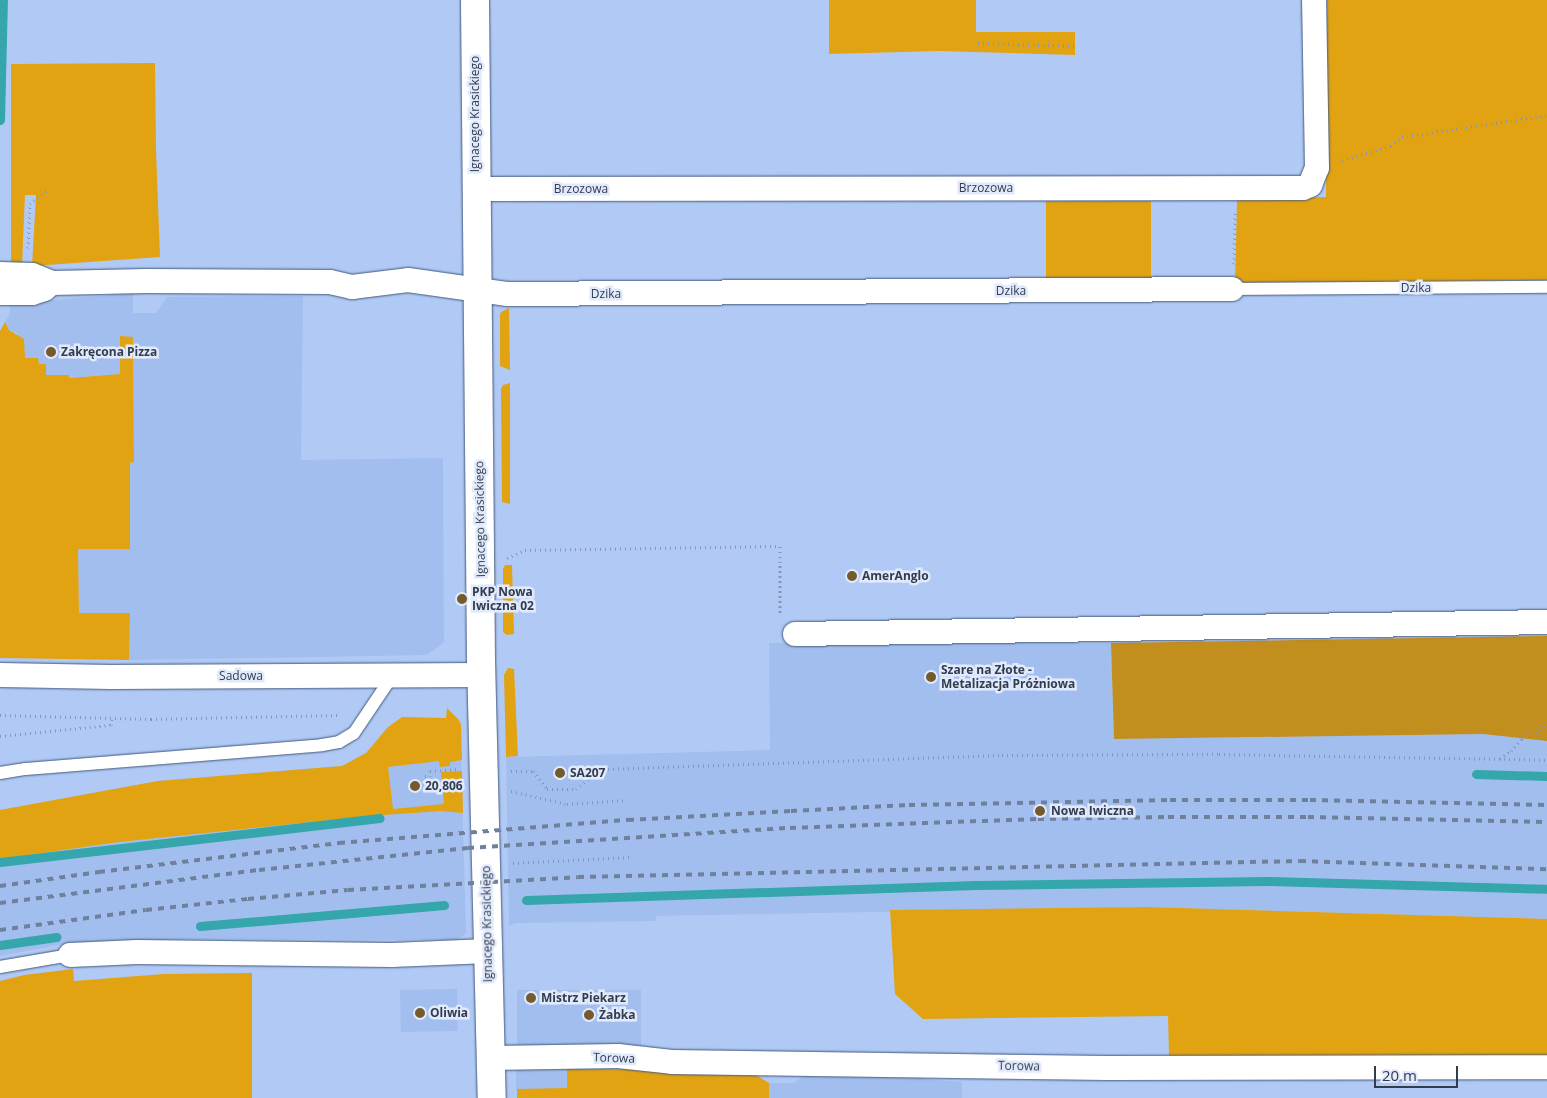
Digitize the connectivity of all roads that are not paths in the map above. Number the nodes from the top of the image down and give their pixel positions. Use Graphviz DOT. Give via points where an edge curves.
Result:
graph roads {
  1 [pos="475,0"];
  2 [pos="1314,0"];
  3 [pos="476,189"];
  4 [pos="0,274"];
  5 [pos="52,283"];
  6 [pos="1547,287"];
  7 [pos="1231,289"];
  8 [pos="476,290"];
  9 [pos="0,293"];
  10 [pos="1547,622"];
  11 [pos="794,634"];
  12 [pos="0,675"];
  13 [pos="393,675"];
  14 [pos="482,675"];
  15 [pos="0,773"];
  16 [pos="488,951"];
  17 [pos="70,955"];
  18 [pos="0,967"];
  19 [pos="491,1058"];
  20 [pos="1547,1067"];
  21 [pos="492,1098"];
  1 -- 3 [label="street, Ignacego Krasickiego"];
  2 -- 3 [label="street, Brzozowa" via="1316,168 1310,185 1303,188"];
  3 -- 8 [label="street, Ignacego Krasickiego"];
  4 -- 5 [label="street" via="32,275"];
  5 -- 8 [label="street, Dzika" via="330,282 352,287 408,280"];
  5 -- 9 [label="street" via="32,293"];
  6 -- 7 [label="lane, Dzika"];
  7 -- 8 [label="street, Dzika" via="528,294"];
  8 -- 14 [label="street, Ignacego Krasickiego"];
  10 -- 11 [label="street"];
  12 -- 13 [label="street, Sadowa"];
  13 -- 14 [label="street, Sadowa"];
  13 -- 15 [label="lane" via="354,733 339,742"];
  14 -- 16 [label="street, Ignacego Krasickiego"];
  16 -- 17 [label="street" via="383,955 137,952"];
  16 -- 19 [label="street, Ignacego Krasickiego"];
  17 -- 18 [label="lane"];
  19 -- 20 [label="street, Torowa" via="618,1056 672,1062 1107,1068"];
  19 -- 21 [label="street, Ignacego Krasickiego"];
}
